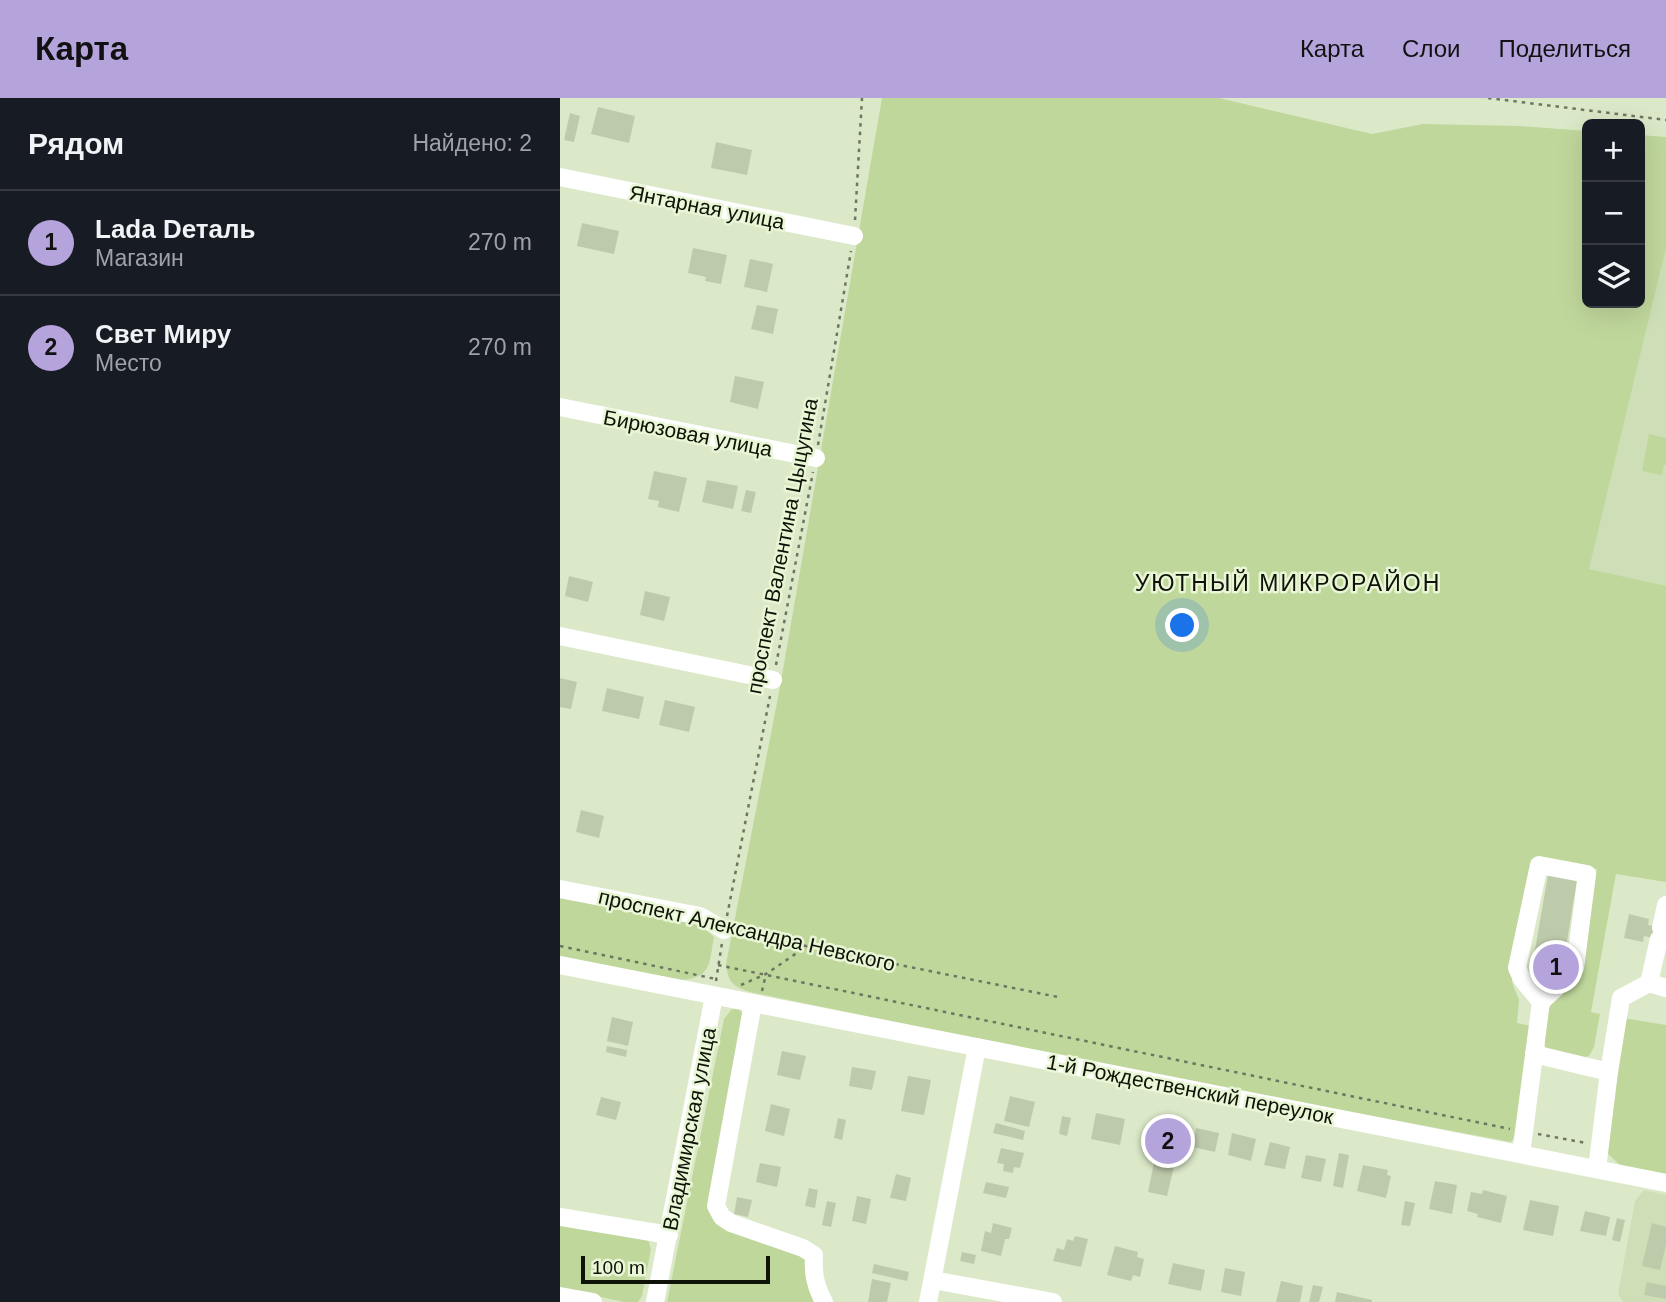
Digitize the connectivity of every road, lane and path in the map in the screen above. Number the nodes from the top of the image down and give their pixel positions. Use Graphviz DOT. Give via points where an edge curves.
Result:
graph roads {
  1 [pos="862,98"];
  2 [pos="1488,98"];
  3 [pos="1666,120"];
  4 [pos="560,177"];
  5 [pos="854,236"];
  6 [pos="560,407"];
  7 [pos="816,458"];
  8 [pos="560,636"];
  9 [pos="773,680"];
  10 [pos="560,889"];
  11 [pos="1666,905"];
  12 [pos="724,930"];
  13 [pos="560,946"];
  14 [pos="807,946"];
  15 [pos="560,965"];
  16 [pos="718,965"];
  17 [pos="766,974"];
  18 [pos="1658,985"];
  19 [pos="715,988"];
  20 [pos="1058,996"];
  21 [pos="1541,1002"];
  22 [pos="753,1003"];
  23 [pos="977,1047"];
  24 [pos="1534,1054"];
  25 [pos="1609,1072"];
  26 [pos="1523,1132"];
  27 [pos="1600,1146"];
  28 [pos="1521,1154"];
  29 [pos="1597,1169"];
  30 [pos="1666,1183"];
  31 [pos="560,1217"];
  32 [pos="669,1235"];
  33 [pos="933,1280"];
  34 [pos="560,1296"];
  35 [pos="593,1302"];
  36 [pos="655,1302"];
  37 [pos="824,1302"];
  38 [pos="928,1302"];
  39 [pos="1053,1302"];
  1 -- 5 [label="path, проспект Валентина Цыцугина"];
  2 -- 3 [label="path"];
  4 -- 5 [label="street, Янтарная улица"];
  5 -- 7 [label="path, проспект Валентина Цыцугина"];
  6 -- 7 [label="street, Бирюзовая улица"];
  7 -- 9 [label="path, проспект Валентина Цыцугина"];
  8 -- 9 [label="street"];
  9 -- 12 [label="path, проспект Валентина Цыцугина"];
  10 -- 12 [label="street, проспект Александра Невского" via="700,916"];
  11 -- 18 [label="street"];
  12 -- 14 [label="path, проспект Александра Невского"];
  12 -- 16 [label="path, проспект Валентина Цыцугина"];
  13 -- 19 [label="path"];
  14 -- 17 [label="path"];
  14 -- 20 [label="path, проспект Александра Невского"];
  15 -- 19 [label="street, 1-й Рождественский переулок"];
  16 -- 17 [label="path"];
  16 -- 19 [label="path, проспект Валентина Цыцугина"];
  17 -- 19 [label="path"];
  17 -- 26 [label="path"];
  18 -- 25 [label="street" via="1621,998"];
  19 -- 22 [label="street, 1-й Рождественский переулок"];
  19 -- 32 [label="street, Владимирская улица"];
  21 -- 21 [label="street" via="1574,968 1587,874 1539,865 1517,968"];
  21 -- 24 [label="street"];
  22 -- 23 [label="street, 1-й Рождественский переулок"];
  22 -- 37 [label="street" via="716,1206 731,1223 814,1255 817,1289"];
  23 -- 28 [label="street, 1-й Рождественский переулок"];
  23 -- 33 [label="street"];
  24 -- 25 [label="street"];
  24 -- 26 [label="street"];
  25 -- 27 [label="street"];
  26 -- 27 [label="path"];
  26 -- 28 [label="street"];
  27 -- 29 [label="street"];
  28 -- 29 [label="street, 1-й Рождественский переулок"];
  29 -- 30 [label="street, 1-й Рождественский переулок"];
  31 -- 32 [label="street"];
  32 -- 36 [label="street, Владимирская улица"];
  33 -- 38 [label="street"];
  33 -- 39 [label="street"];
  34 -- 35 [label="street"];
}
